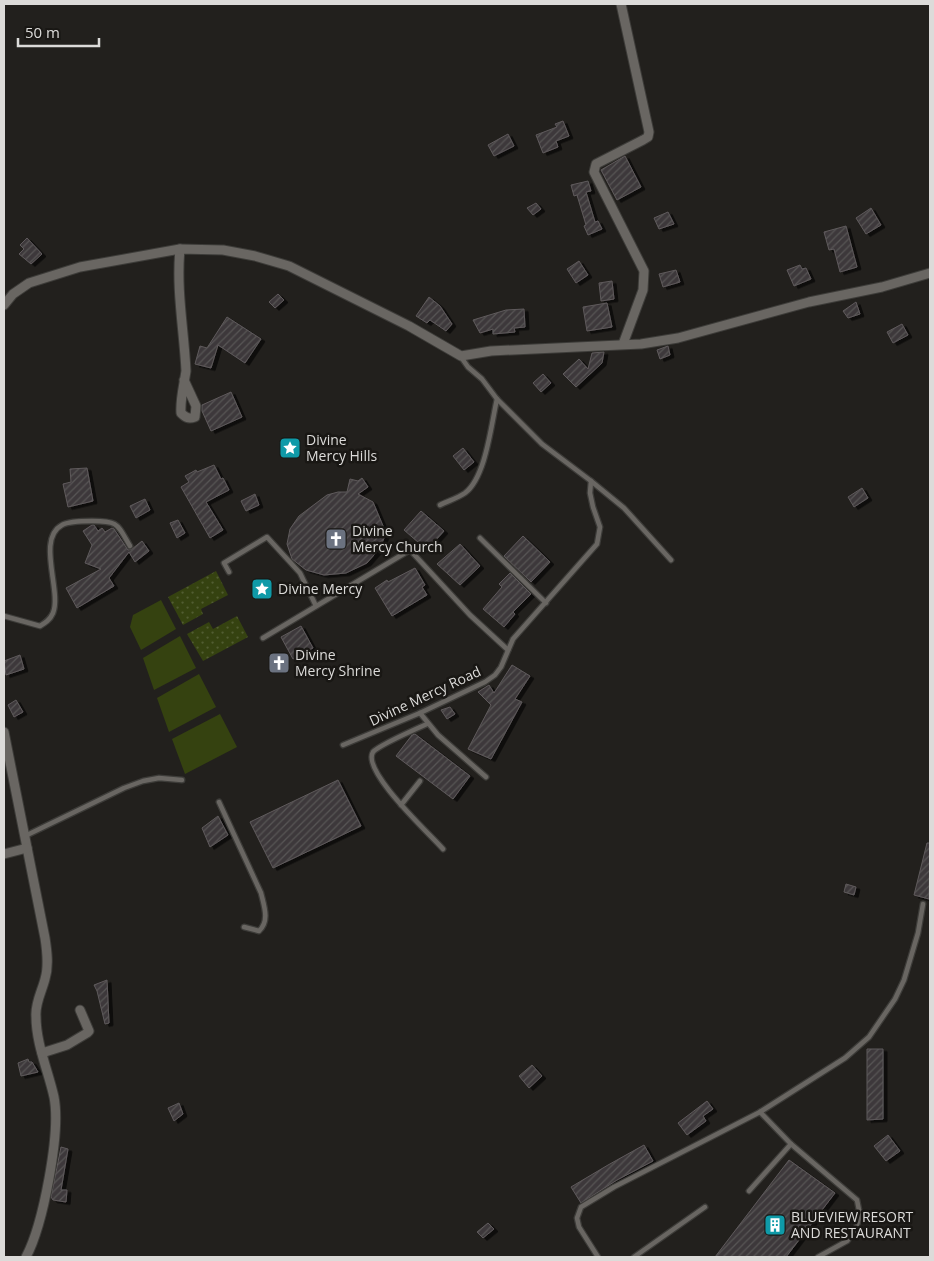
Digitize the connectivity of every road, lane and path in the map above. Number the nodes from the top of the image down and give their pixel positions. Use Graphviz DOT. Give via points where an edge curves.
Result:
graph roads {
  1 [pos="621,4"];
  2 [pos="180,249"];
  3 [pos="930,273"];
  4 [pos="4,305"];
  5 [pos="623,344"];
  6 [pos="461,356"];
  7 [pos="184,380"];
  8 [pos="497,399"];
  9 [pos="591,481"];
  10 [pos="440,505"];
  11 [pos="480,538"];
  12 [pos="130,546"];
  13 [pos="671,560"];
  14 [pos="229,572"];
  15 [pos="546,603"];
  16 [pos="316,606"];
  17 [pos="4,616"];
  18 [pos="263,638"];
  19 [pos="508,650"];
  20 [pos="420,713"];
  21 [pos="427,724"];
  22 [pos="4,732"];
  23 [pos="343,744"];
  24 [pos="486,777"];
  25 [pos="8,778"];
  26 [pos="182,780"];
  27 [pos="420,781"];
  28 [pos="219,802"];
  29 [pos="401,804"];
  30 [pos="25,836"];
  31 [pos="27,848"];
  32 [pos="444,849"];
  33 [pos="4,854"];
  34 [pos="923,904"];
  35 [pos="244,927"];
  36 [pos="80,1010"];
  37 [pos="42,1053"];
  38 [pos="760,1112"];
  39 [pos="791,1144"];
  40 [pos="749,1192"];
  41 [pos="705,1207"];
  42 [pos="26,1257"];
  43 [pos="598,1257"];
  44 [pos="634,1257"];
  45 [pos="818,1257"];
  1 -- 5 [label="street" via="649,132 648,137 596,164 594,172 644,272 643,290"];
  2 -- 4 [label="street" via="99,263 49,276 21,288"];
  2 -- 6 [label="street" via="223,250 288,266 409,326"];
  2 -- 7 [label="street" via="178,269"];
  3 -- 5 [label="street" via="678,338"];
  5 -- 6 [label="street" via="491,351"];
  6 -- 8 [label="lane"];
  8 -- 9 [label="lane" via="542,444"];
  8 -- 10 [label="lane" via="484,460 475,483 464,494"];
  9 -- 13 [label="lane" via="624,508"];
  9 -- 15 [label="lane, Divine Mercy Road" via="590,493 600,538"];
  11 -- 15 [label="lane"];
  12 -- 17 [label="lane" via="117,524 88,521 63,524 54,531 51,541 56,603 53,614 40,626"];
  14 -- 16 [label="lane" via="224,564 267,537 300,573"];
  15 -- 19 [label="lane, Divine Mercy Road" via="513,639"];
  16 -- 18 [label="lane"];
  16 -- 19 [label="lane" via="410,550 470,615"];
  19 -- 20 [label="lane, Divine Mercy Road" via="495,675"];
  20 -- 21 [label="lane"];
  20 -- 23 [label="lane, Divine Mercy Road"];
  21 -- 24 [label="lane"];
  21 -- 29 [label="lane" via="373,752 372,764"];
  22 -- 25 [label="street"];
  25 -- 30 [label="street"];
  26 -- 30 [label="lane" via="159,778 143,781"];
  27 -- 29 [label="lane"];
  28 -- 35 [label="lane" via="265,907 263,927 259,930"];
  29 -- 32 [label="lane"];
  30 -- 31 [label="street"];
  31 -- 33 [label="street"];
  31 -- 37 [label="street" via="48,957 46,977 35,1013"];
  34 -- 38 [label="lane" via="904,980 870,1037 846,1058"];
  36 -- 37 [label="street" via="89,1031 67,1045"];
  37 -- 42 [label="street" via="54,1099 54,1143 43,1206"];
  38 -- 39 [label="lane"];
  38 -- 43 [label="lane" via="581,1207 577,1218 579,1227"];
  39 -- 40 [label="lane"];
  39 -- 45 [label="lane" via="857,1200 860,1215 855,1231 846,1241"];
  41 -- 44 [label="lane"];
}
